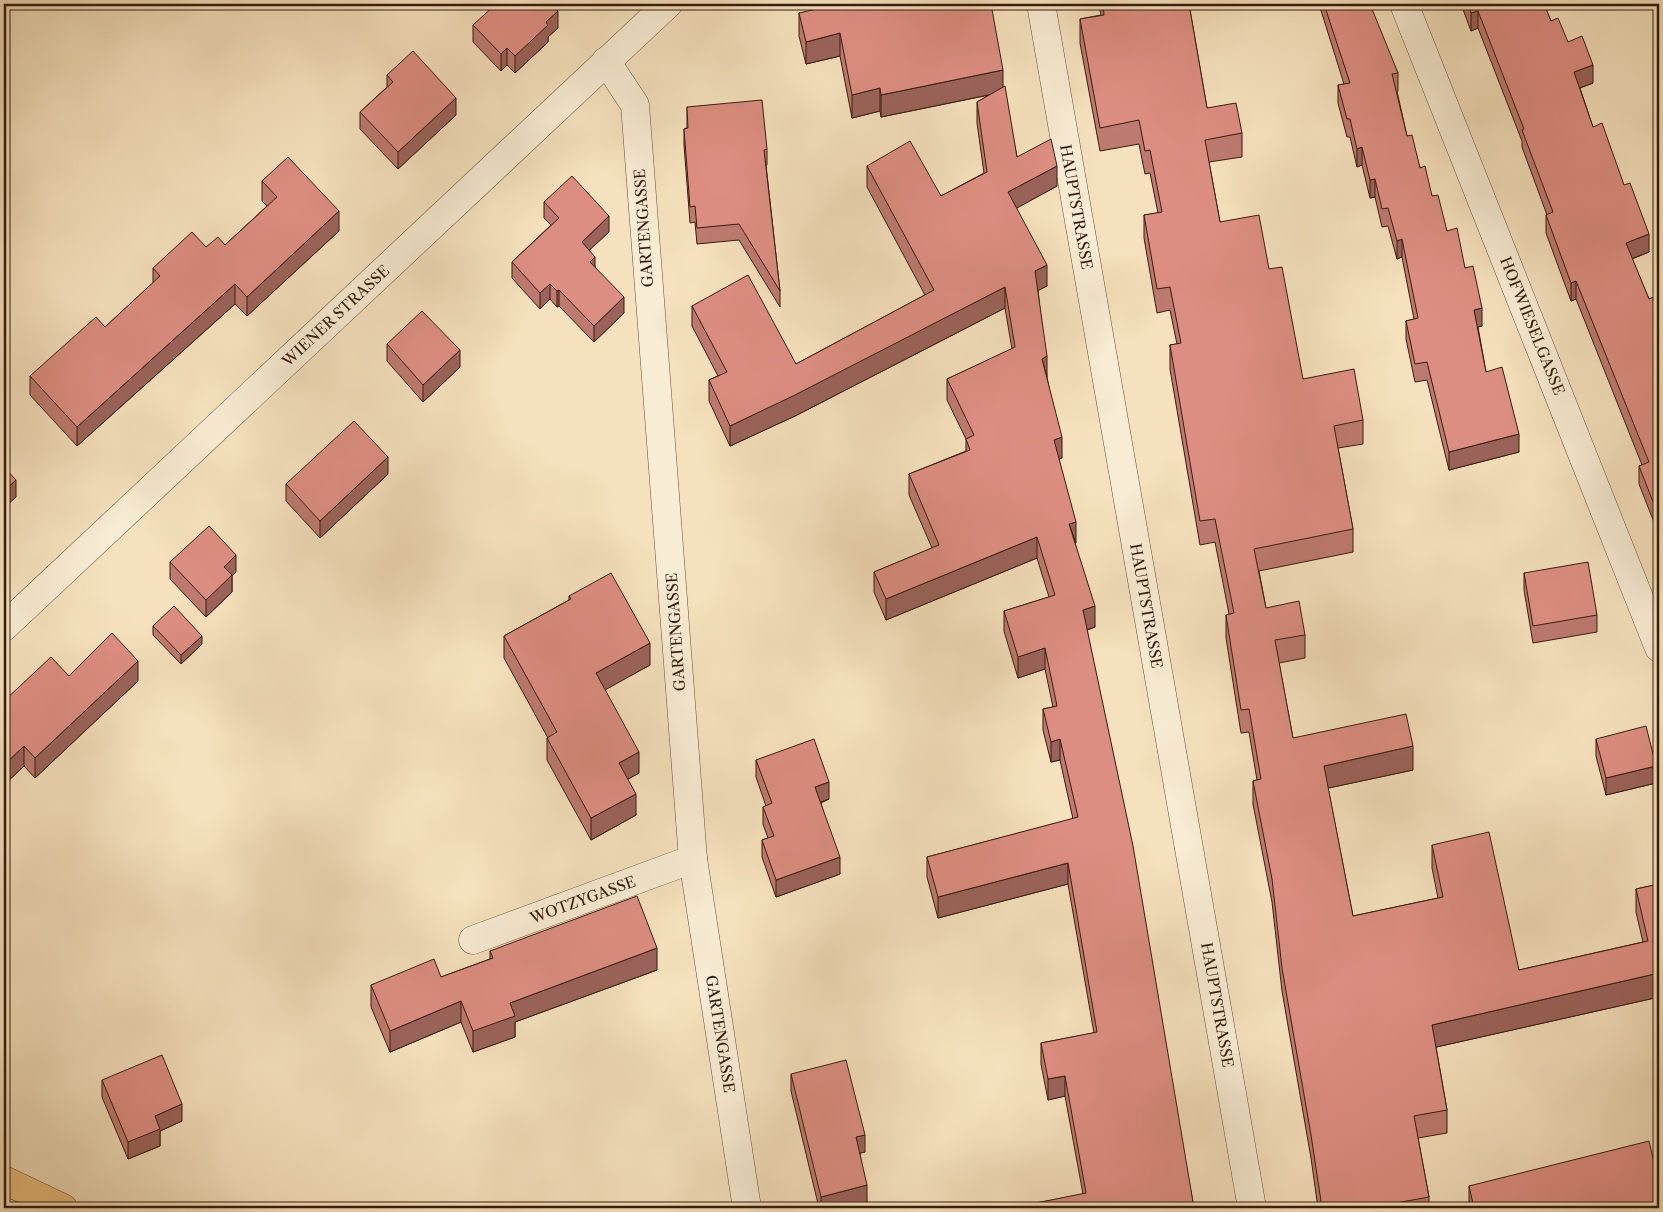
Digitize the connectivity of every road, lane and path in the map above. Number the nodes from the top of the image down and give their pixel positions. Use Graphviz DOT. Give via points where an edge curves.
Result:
graph roads {
  1 [pos="668,4"];
  2 [pos="1041,4"];
  3 [pos="1404,4"];
  4 [pos="606,61"];
  5 [pos="4,628"];
  6 [pos="1659,648"];
  7 [pos="693,859"];
  8 [pos="472,940"];
  9 [pos="4,1180"];
  10 [pos="63,1208"];
  11 [pos="747,1208"];
  12 [pos="1252,1208"];
  1 -- 4 [label="street, WIENER STRASSE"];
  2 -- 12 [label="street, HAUPTSTRASSE"];
  3 -- 6 [label="street, HOFWIESELGASSE"];
  4 -- 5 [label="street, WIENER STRASSE"];
  4 -- 7 [label="street, GARTENGASSE" via="635,105"];
  7 -- 8 [label="street, WOTZYGASSE"];
  7 -- 11 [label="street, GARTENGASSE"];
  9 -- 10 [label="main road"];
}
